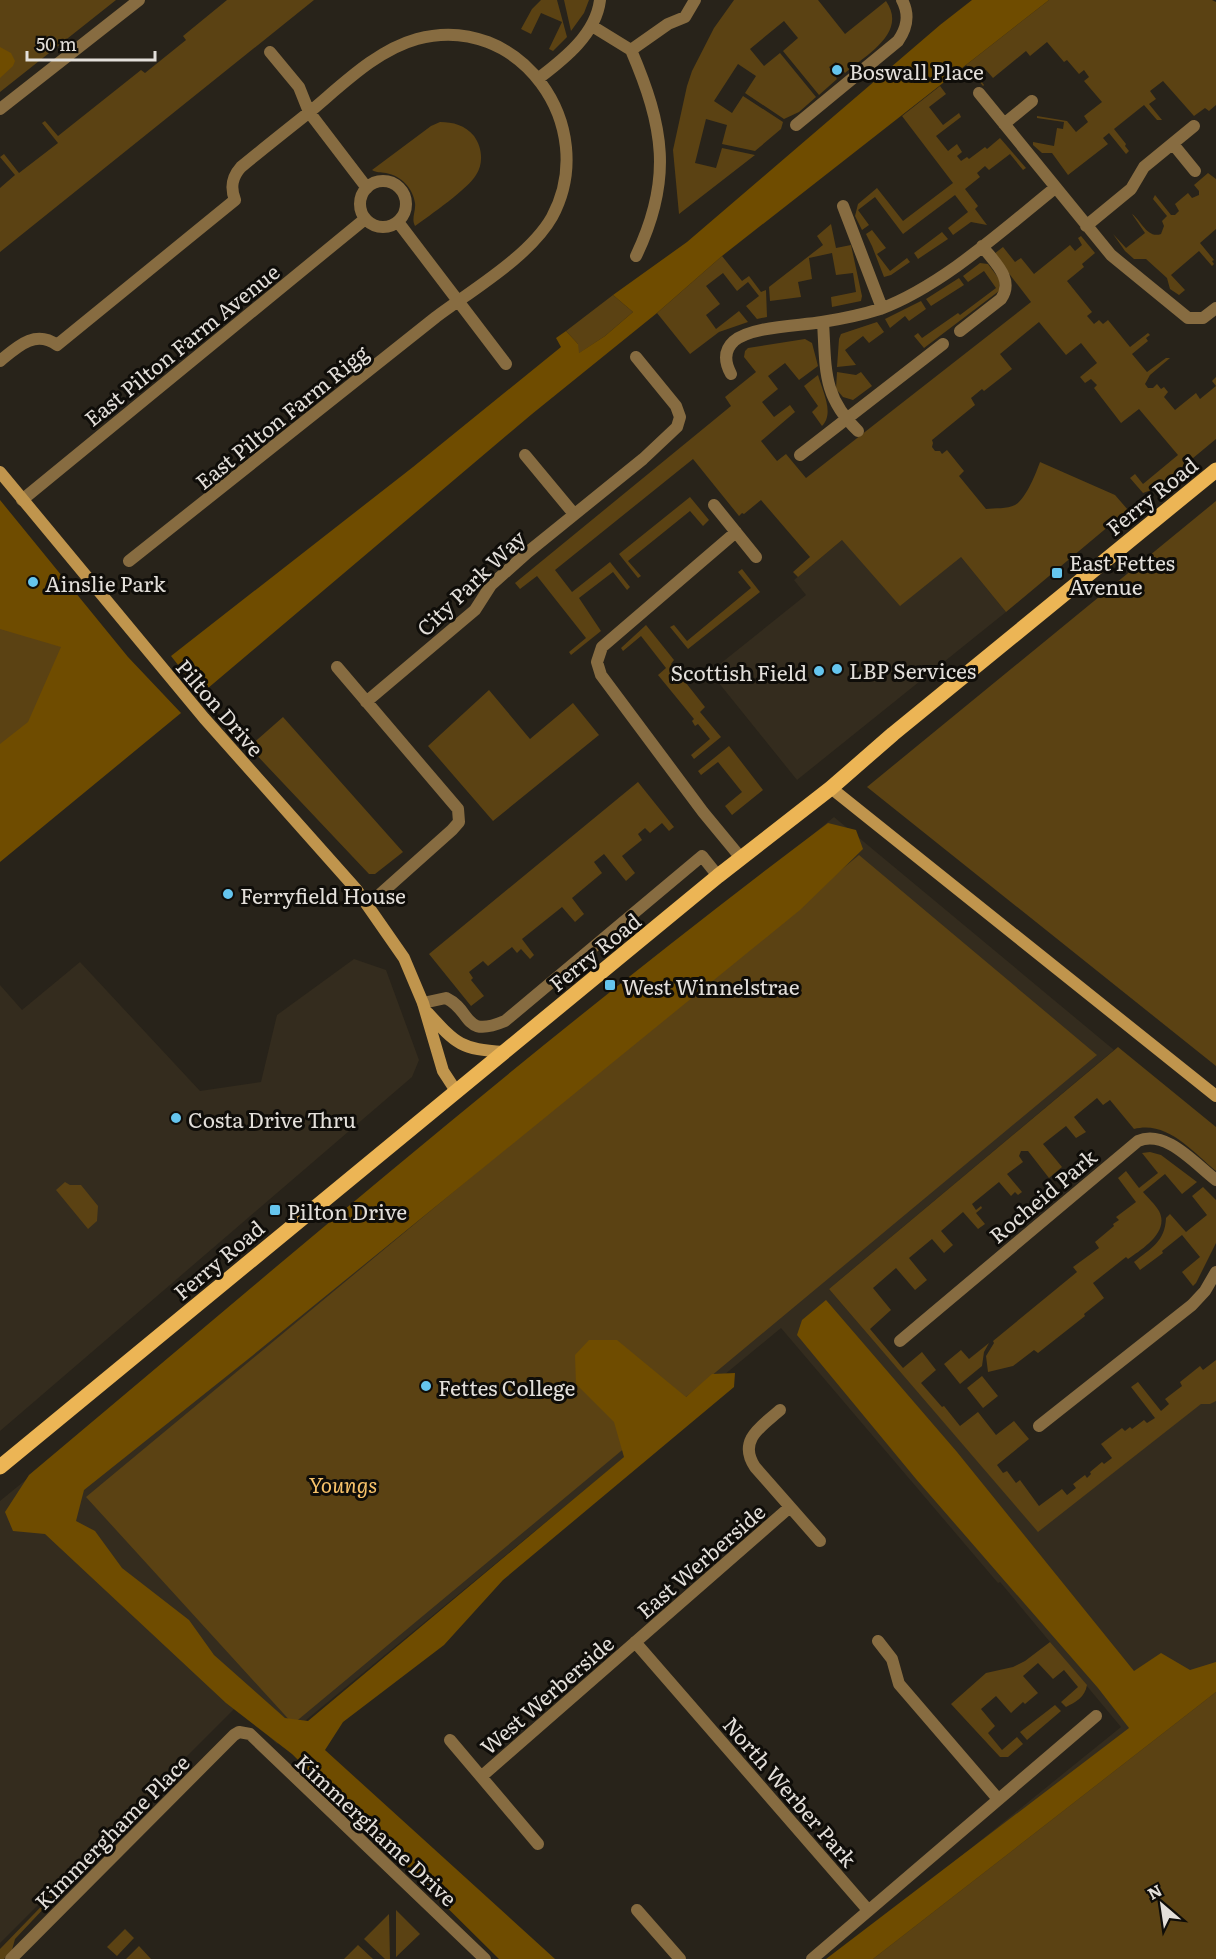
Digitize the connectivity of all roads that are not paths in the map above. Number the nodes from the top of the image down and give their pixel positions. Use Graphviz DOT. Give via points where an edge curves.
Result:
graph roads {
  1 [pos="139,0"];
  2 [pos="600,0"];
  3 [pos="695,0"];
  4 [pos="902,0"];
  5 [pos="592,26"];
  6 [pos="632,50"];
  7 [pos="270,52"];
  8 [pos="538,78"];
  9 [pos="979,93"];
  10 [pos="1032,101"];
  11 [pos="0,110"];
  12 [pos="309,111"];
  13 [pos="1004,124"];
  14 [pos="796,125"];
  15 [pos="1194,126"];
  16 [pos="1173,144"];
  17 [pos="1195,171"];
  18 [pos="367,188"];
  19 [pos="1055,188"];
  20 [pos="843,206"];
  21 [pos="365,219"];
  22 [pos="398,222"];
  23 [pos="1086,226"];
  24 [pos="982,246"];
  25 [pos="636,256"];
  26 [pos="458,302"];
  27 [pos="882,308"];
  28 [pos="1216,308"];
  29 [pos="823,322"];
  30 [pos="960,330"];
  31 [pos="943,344"];
  32 [pos="636,357"];
  33 [pos="0,361"];
  34 [pos="506,364"];
  35 [pos="731,374"];
  36 [pos="846,419"];
  37 [pos="858,431"];
  38 [pos="525,455"];
  39 [pos="800,455"];
  40 [pos="1216,470"];
  41 [pos="0,472"];
  42 [pos="22,500"];
  43 [pos="714,506"];
  44 [pos="574,514"];
  45 [pos="736,532"];
  46 [pos="756,557"];
  47 [pos="129,561"];
  48 [pos="337,667"];
  49 [pos="366,702"];
  50 [pos="831,789"];
  51 [pos="741,858"];
  52 [pos="718,876"];
  53 [pos="368,905"];
  54 [pos="424,1006"];
  55 [pos="504,1052"];
  56 [pos="456,1091"];
  57 [pos="1216,1096"];
  58 [pos="1216,1180"];
  59 [pos="1216,1272"];
  60 [pos="900,1341"];
  61 [pos="780,1410"];
  62 [pos="1039,1426"];
  63 [pos="0,1467"];
  64 [pos="790,1507"];
  65 [pos="820,1541"];
  66 [pos="878,1641"];
  67 [pos="635,1642"];
  68 [pos="1096,1716"];
  69 [pos="239,1732"];
  70 [pos="450,1740"];
  71 [pos="482,1776"];
  72 [pos="998,1799"];
  73 [pos="538,1844"];
  74 [pos="637,1910"];
  75 [pos="868,1910"];
  76 [pos="11,1959"];
  77 [pos="485,1959"];
  78 [pos="680,1959"];
  79 [pos="812,1959"];
  1 -- 11 [label="street"];
  2 -- 5 [label="street"];
  3 -- 6 [label="street" via="686,17 668,24"];
  4 -- 14 [label="street" via="907,23 898,41"];
  5 -- 6 [label="street"];
  5 -- 8 [label="street" via="558,63"];
  6 -- 25 [label="street" via="648,88 661,152 653,212"];
  7 -- 12 [label="street" via="299,87"];
  8 -- 12 [label="street, East Pilton Farm Rigg" via="511,54 485,41 452,35 429,36 386,52"];
  8 -- 26 [label="street, East Pilton Farm Rigg" via="556,108 565,134 567,163 562,194 539,236"];
  9 -- 13 [label="street"];
  10 -- 13 [label="street"];
  12 -- 18 [label="street"];
  12 -- 33 [label="street, East Pilton Farm Rigg" via="241,167 233,179 235,200 57,345 45,339 31,339"];
  13 -- 19 [label="street"];
  15 -- 16 [label="street"];
  16 -- 17 [label="street"];
  16 -- 23 [label="street" via="1144,167 1128,192"];
  18 -- 21 [label="street" via="360,200"];
  18 -- 22 [label="street" via="380,181 400,188 406,209"];
  19 -- 23 [label="street"];
  19 -- 24 [label="street"];
  20 -- 27 [label="street"];
  21 -- 22 [label="street" via="385,227"];
  21 -- 42 [label="street, East Pilton Farm Avenue"];
  22 -- 26 [label="street"];
  23 -- 28 [label="street" via="1116,260 1182,315 1203,318"];
  24 -- 27 [label="street" via="927,284"];
  24 -- 30 [label="street" via="1004,275 1006,292"];
  26 -- 34 [label="street"];
  26 -- 47 [label="street, East Pilton Farm Rigg"];
  27 -- 29 [label="street"];
  29 -- 35 [label="street" via="738,338 726,354"];
  29 -- 36 [label="street" via="828,386"];
  31 -- 36 [label="street"];
  32 -- 44 [label="street, City Park Way" via="676,406 680,417 677,427"];
  36 -- 37 [label="street"];
  36 -- 39 [label="street"];
  38 -- 44 [label="street"];
  40 -- 50 [label="main road, Ferry Road"];
  41 -- 42 [label="street, Pilton Drive"];
  42 -- 53 [label="street, Pilton Drive" via="204,718"];
  43 -- 45 [label="street"];
  44 -- 49 [label="street, City Park Way" via="491,585 475,609"];
  45 -- 46 [label="street"];
  45 -- 51 [label="street" via="602,647 597,662 601,675"];
  48 -- 49 [label="street"];
  49 -- 53 [label="street" via="458,809 459,822"];
  50 -- 51 [label="main road, Ferry Road"];
  50 -- 57 [label="street"];
  51 -- 52 [label="main road, Ferry Road"];
  52 -- 54 [label="street" via="702,856 505,1021 479,1027 446,998"];
  52 -- 55 [label="main road, Ferry Road"];
  53 -- 54 [label="street, Pilton Drive" via="404,958"];
  54 -- 55 [label="street, Pilton Drive" via="452,1039 473,1050"];
  54 -- 56 [label="street, Pilton Drive" via="444,1071"];
  55 -- 56 [label="main road, Ferry Road"];
  56 -- 63 [label="main road, Ferry Road"];
  58 -- 60 [label="street, Rocheid Park" via="1166,1140 1152,1137 1138,1141"];
  59 -- 62 [label="street" via="1192,1305"];
  61 -- 64 [label="street" via="752,1436 748,1451 755,1467"];
  64 -- 65 [label="street"];
  64 -- 67 [label="street, East Werberside"];
  66 -- 72 [label="street" via="892,1659 899,1684"];
  67 -- 71 [label="street, West Werberside"];
  67 -- 75 [label="street, North Werber Park"];
  68 -- 72 [label="street"];
  69 -- 76 [label="street, Kimmerghame Place"];
  69 -- 77 [label="street, Kimmerghame Drive" via="250,1734"];
  70 -- 71 [label="street, West Werberside"];
  71 -- 73 [label="street, West Werberside"];
  72 -- 75 [label="street"];
  74 -- 78 [label="street"];
  75 -- 79 [label="street"];
}
